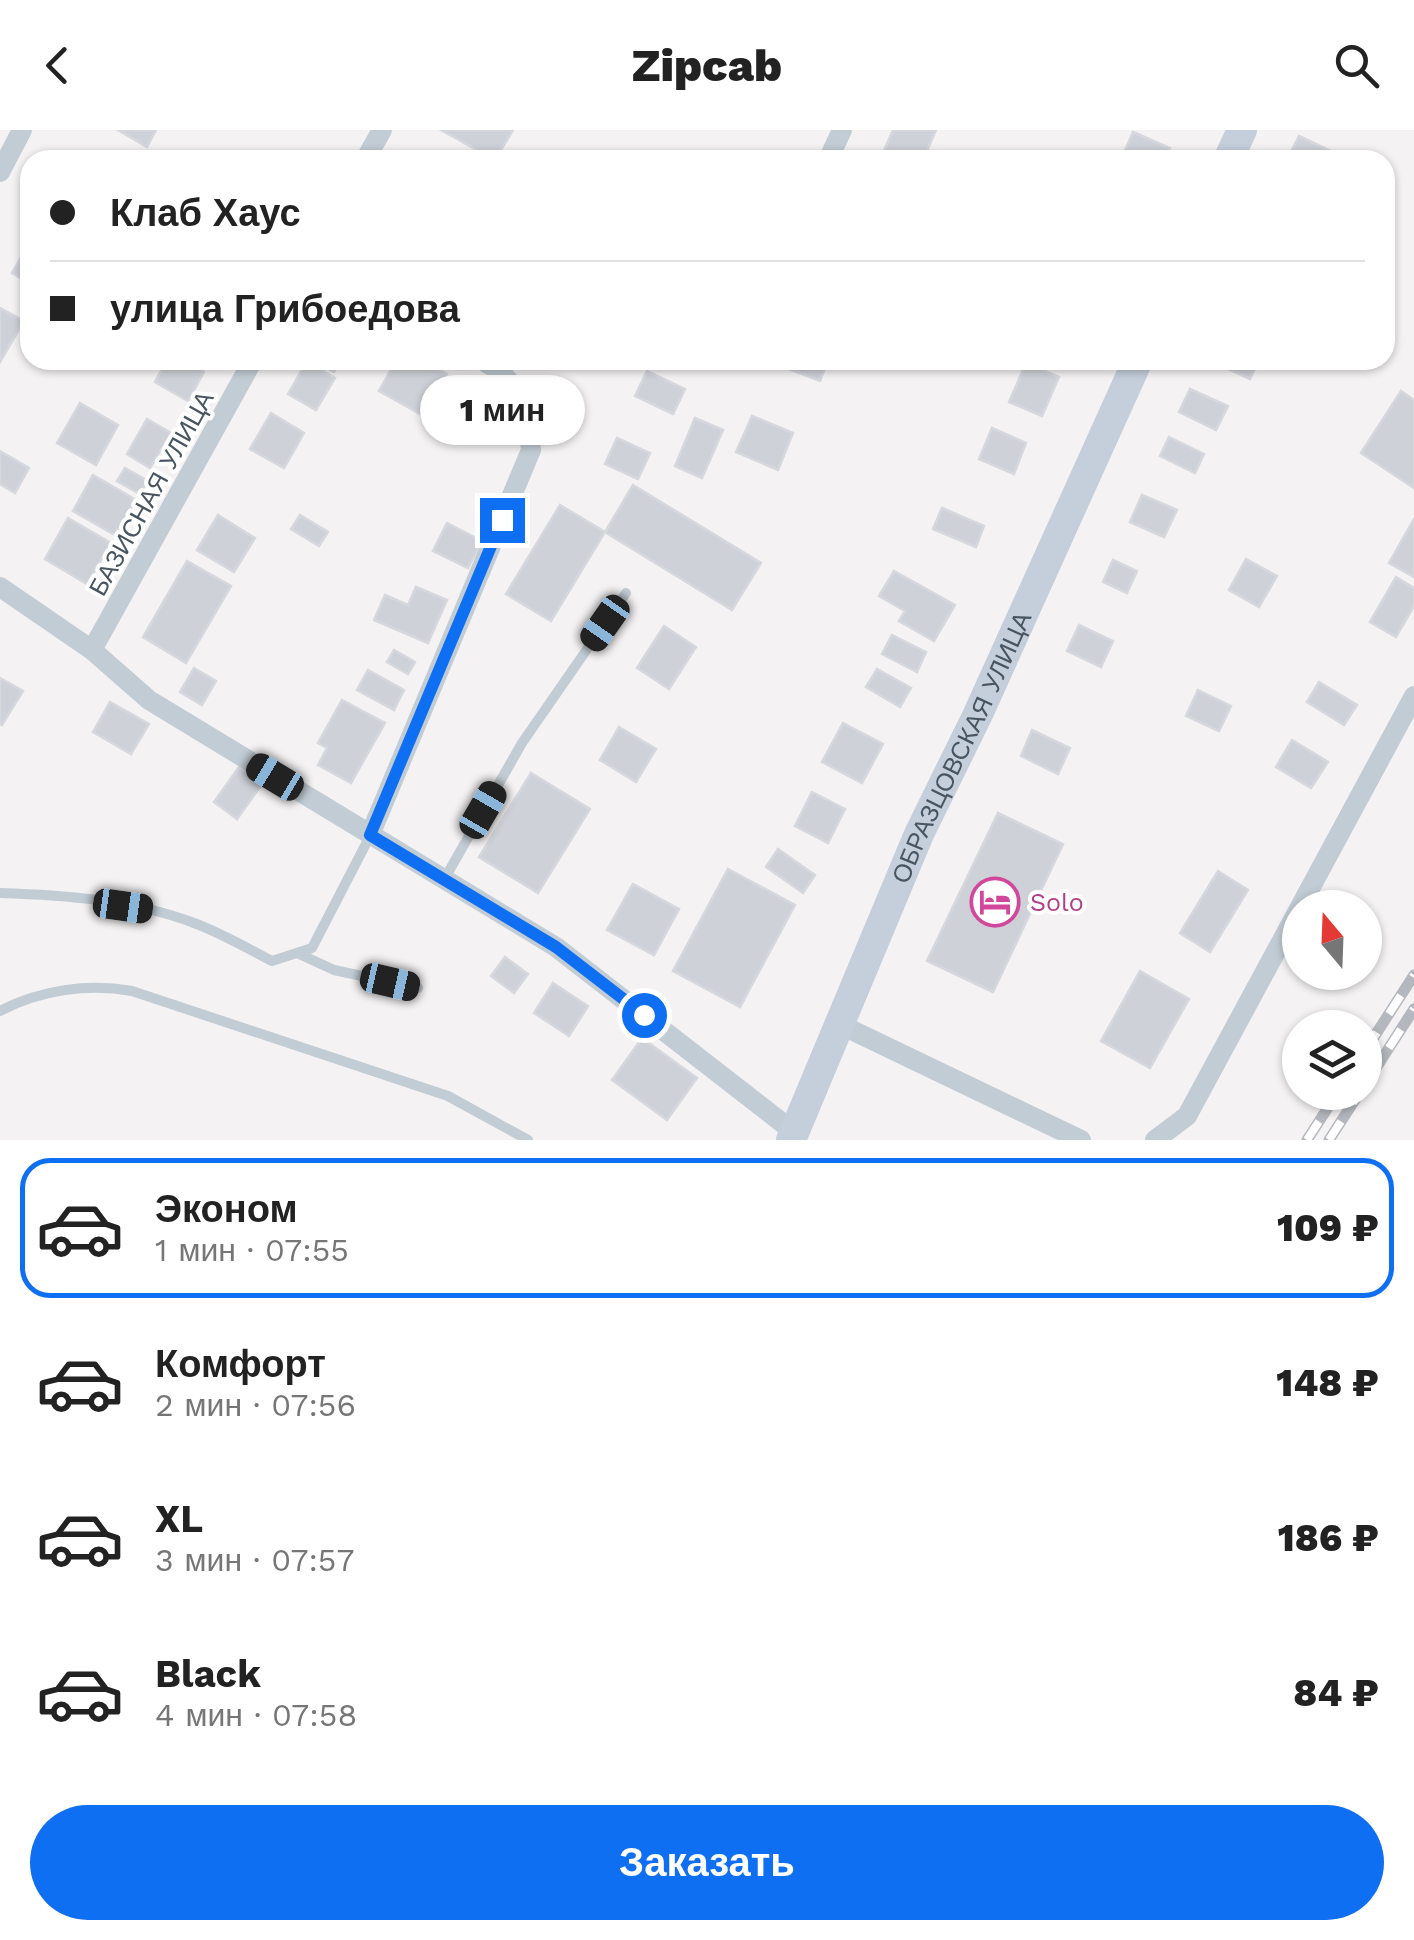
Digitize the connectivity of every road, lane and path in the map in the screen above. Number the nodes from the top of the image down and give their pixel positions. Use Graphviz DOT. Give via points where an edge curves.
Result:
graph roads {
  1 [pos="22,130"];
  2 [pos="0,172"];
  3 [pos="247,370"];
  4 [pos="499,370"];
  5 [pos="1133,370"];
  6 [pos="0,588"];
  7 [pos="626,593"];
  8 [pos="92,650"];
  9 [pos="1414,696"];
  10 [pos="370,835"];
  11 [pos="444,878"];
  12 [pos="0,894"];
  13 [pos="296,953"];
  14 [pos="418,988"];
  15 [pos="0,1011"];
  16 [pos="840,1024"];
  17 [pos="792,1136"];
  18 [pos="528,1140"];
  19 [pos="1081,1140"];
  20 [pos="1155,1140"];
  1 -- 2 [label="street"];
  3 -- 8 [label="street, БАЗИСНАЯ УЛИЦА"];
  4 -- 10 [label="street" via="514,383 528,416 531,450"];
  5 -- 16 [label="main road, ОБРАЗЦОВСКАЯ УЛИЦА" via="919,834"];
  6 -- 8 [label="street"];
  7 -- 11 [label="lane" via="522,742"];
  8 -- 10 [label="street" via="148,700"];
  9 -- 20 [label="street" via="1188,1116"];
  10 -- 11 [label="street"];
  10 -- 13 [label="lane" via="312,948"];
  11 -- 17 [label="street" via="556,947"];
  12 -- 13 [label="lane" via="150,910 195,923 272,961"];
  13 -- 14 [label="lane" via="334,970"];
  15 -- 18 [label="lane" via="72,989 132,992 448,1096"];
  16 -- 17 [label="main road, ОБРАЗЦОВСКАЯ УЛИЦА"];
  16 -- 19 [label="street"];
}
